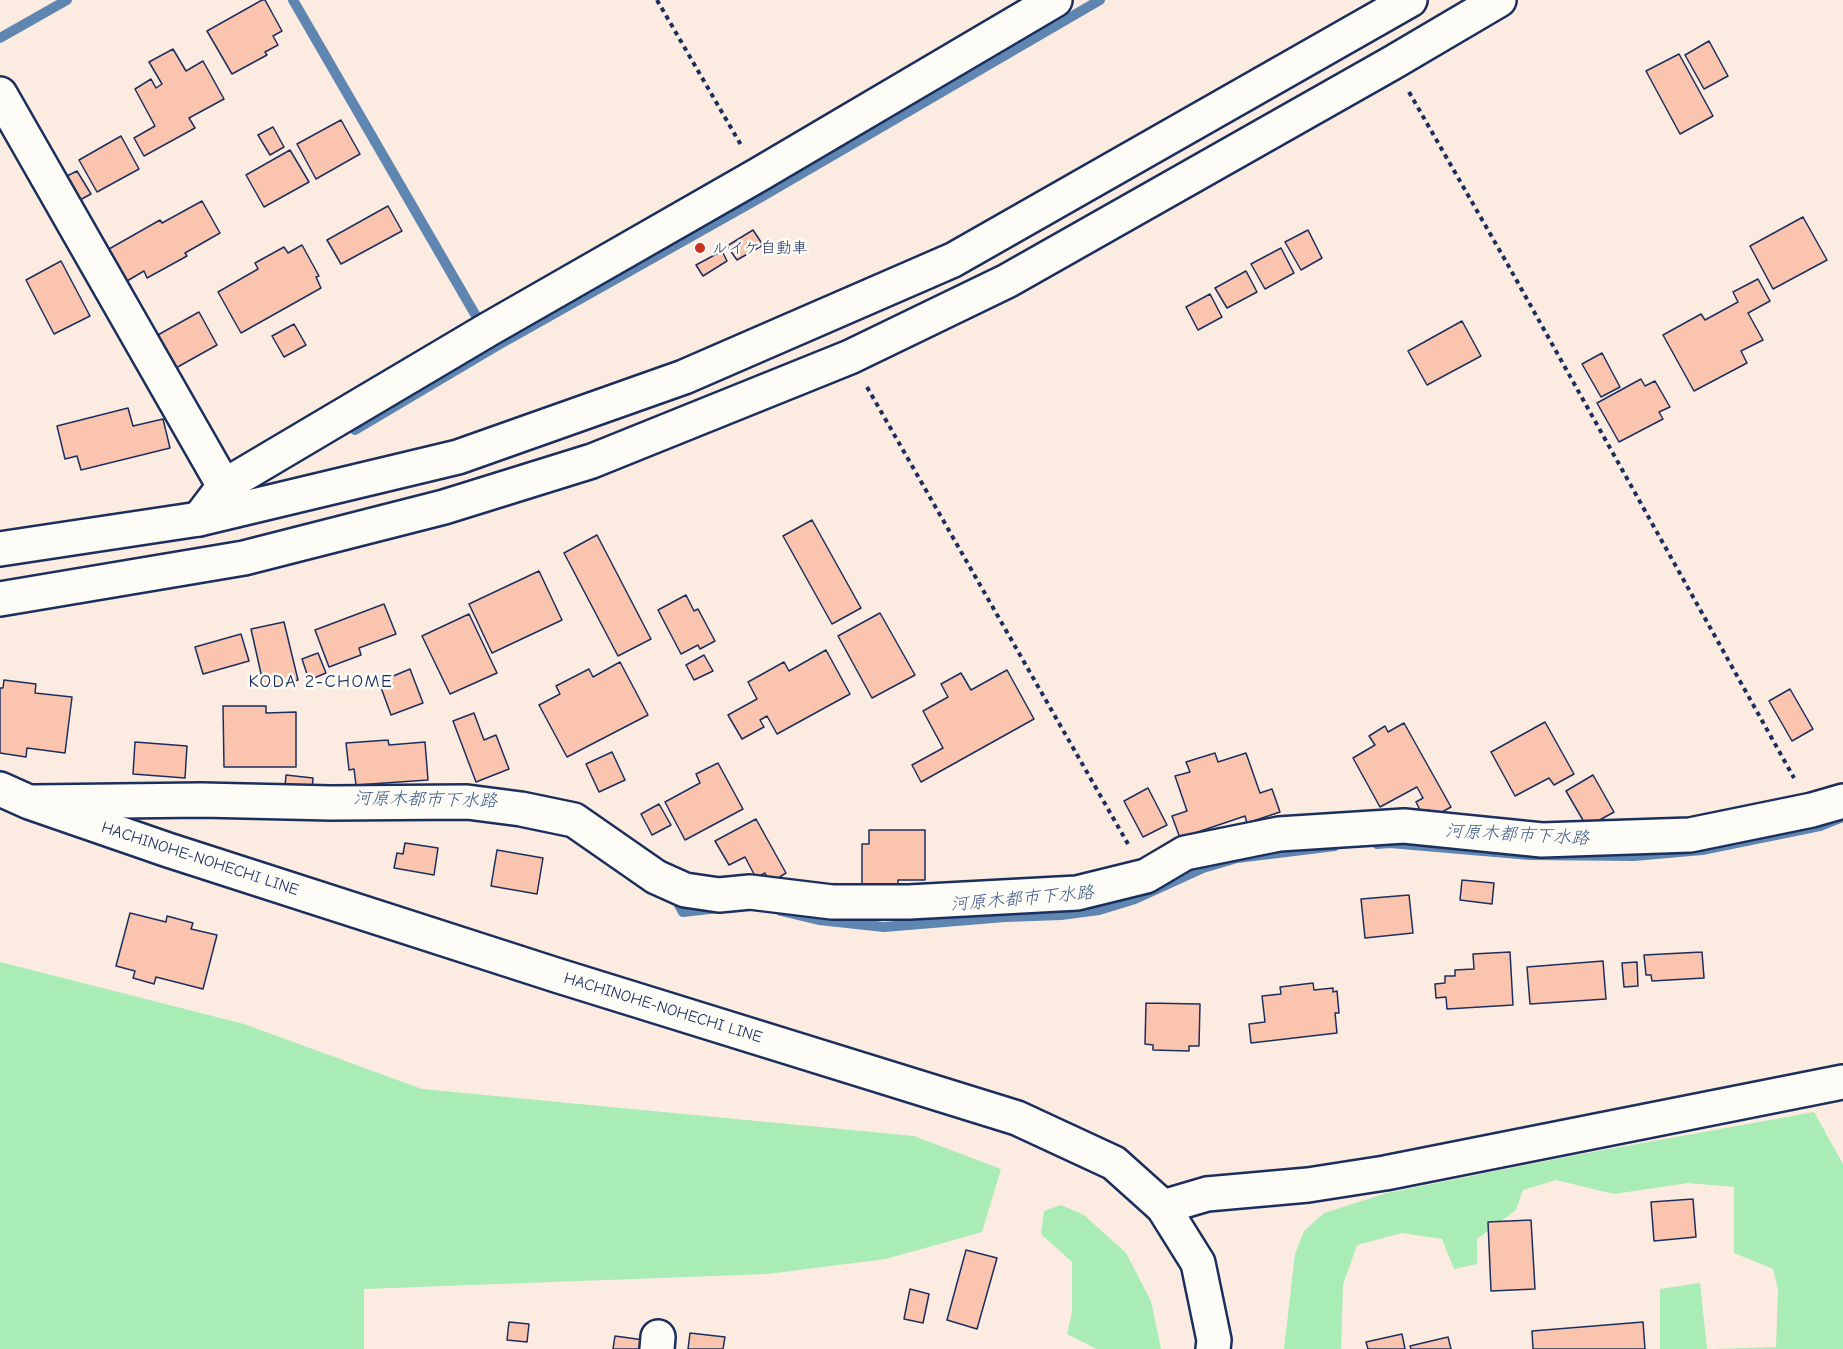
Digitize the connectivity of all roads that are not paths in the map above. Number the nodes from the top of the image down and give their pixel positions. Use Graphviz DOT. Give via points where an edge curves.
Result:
graph roads {
  1 [pos="1055,0"];
  2 [pos="1410,0"];
  3 [pos="1499,0"];
  4 [pos="0,94"];
  5 [pos="224,486"];
  6 [pos="199,519"];
  7 [pos="0,549"];
  8 [pos="0,599"];
  9 [pos="0,789"];
  10 [pos="1843,801"];
  11 [pos="30,802"];
  12 [pos="1843,1082"];
  13 [pos="1163,1207"];
  14 [pos="1213,1349"];
  1 -- 5 [label="street"];
  2 -- 6 [label="street" via="953,260 684,377 458,457"];
  3 -- 8 [label="street" via="1007,281 850,357 592,460 444,507 244,558"];
  4 -- 5 [label="street"];
  5 -- 6 [label="street"];
  6 -- 7 [label="street"];
  9 -- 11 [label="street, HACHINOHE-NOHECHI LINE"];
  10 -- 11 [label="street" via="1690,835 1542,840 1404,826 1279,834 1185,853 1146,876 1077,893 909,902 832,902 750,892 686,890 656,877 574,820 467,802"];
  11 -- 13 [label="street, HACHINOHE-NOHECHI LINE" via="548,972 1017,1118 1114,1163"];
  12 -- 13 [label="street" via="1385,1173 1207,1194"];
  13 -- 14 [label="street, HACHINOHE-NOHECHI LINE" via="1198,1263"];
}
